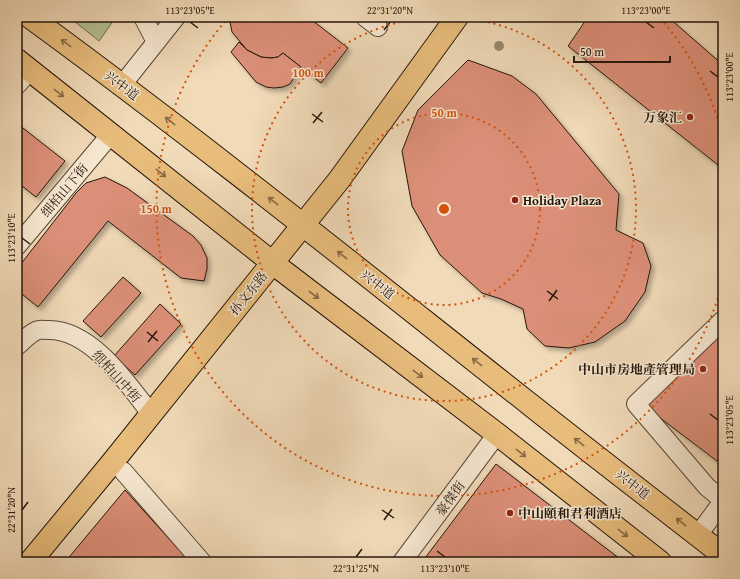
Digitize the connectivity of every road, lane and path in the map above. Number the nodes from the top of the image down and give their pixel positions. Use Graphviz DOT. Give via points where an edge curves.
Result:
graph roads {
  1 [pos="30,17"];
  2 [pos="143,17"];
  3 [pos="176,17"];
  4 [pos="457,17"];
  5 [pos="469,17"];
  6 [pos="156,42"];
  7 [pos="21,72"];
  8 [pos="122,84"];
  9 [pos="111,134"];
  10 [pos="309,229"];
  11 [pos="17,246"];
  12 [pos="278,267"];
  13 [pos="723,320"];
  14 [pos="19,338"];
  15 [pos="151,414"];
  16 [pos="497,434"];
  17 [pos="123,471"];
  18 [pos="723,500"];
  19 [pos="698,535"];
  20 [pos="723,554"];
  21 [pos="407,560"];
  22 [pos="30,562"];
  23 [pos="46,562"];
  24 [pos="202,562"];
  25 [pos="660,562"];
  8 -- 1 [label="main road, 兴中道, one-way"];
  2 -- 6 [label="street"];
  3 -- 6 [label="street"];
  4 -- 10 [label="main road, 孙文东路" via="339,180"];
  5 -- 10 [label="main road, 孙文东路"];
  6 -- 8 [label="street"];
  7 -- 9 [label="main road, one-way"];
  10 -- 8 [label="main road, 兴中道, one-way"];
  9 -- 11 [label="street, 细柏山下街"];
  9 -- 12 [label="main road, one-way"];
  10 -- 12 [label="main road, 孙文东路"];
  19 -- 10 [label="main road, 兴中道, one-way"];
  12 -- 15 [label="main road, 孙文东路"];
  12 -- 16 [label="main road, one-way"];
  12 -- 17 [label="main road, 孙文东路"];
  13 -- 18 [label="street" via="636,404 707,488"];
  14 -- 15 [label="street, 细柏山中街" via="37,330 54,330 74,336 111,365"];
  15 -- 22 [label="main road, 孙文东路"];
  16 -- 21 [label="street, 豪傑街"];
  16 -- 25 [label="main road, one-way"];
  17 -- 23 [label="main road, 孙文东路"];
  17 -- 24 [label="street"];
  18 -- 19 [label="street"];
  19 -- 20 [label="main road, 兴中道"];
}
